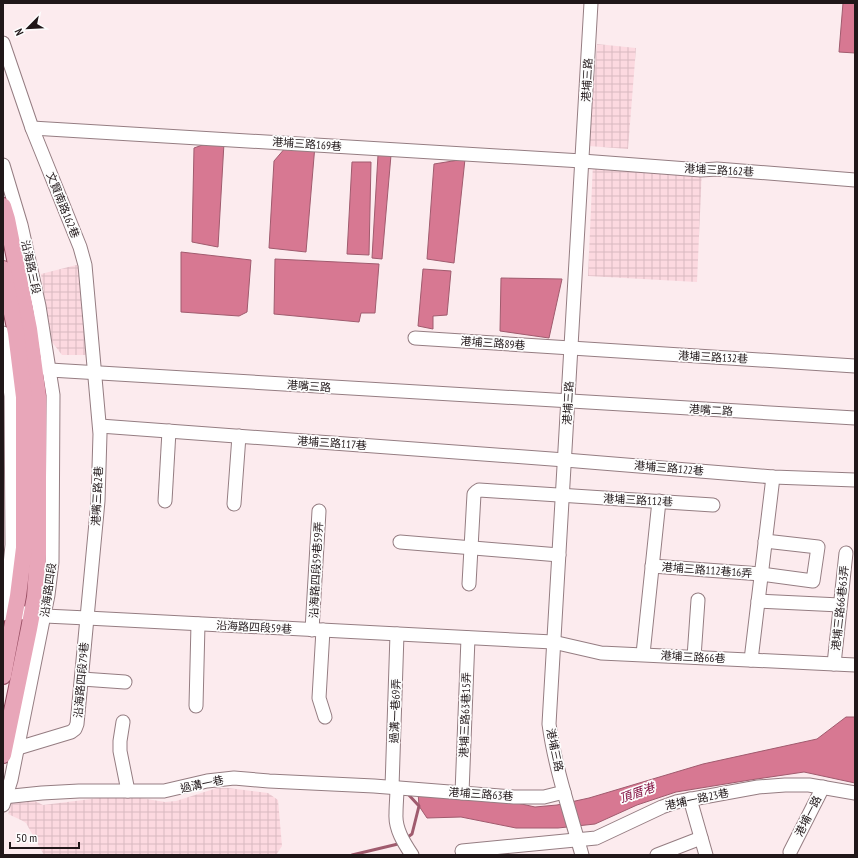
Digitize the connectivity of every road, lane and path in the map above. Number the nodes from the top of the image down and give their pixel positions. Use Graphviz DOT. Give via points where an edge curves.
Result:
graph roads {
  1 [pos="591,3"];
  2 [pos="3,43"];
  3 [pos="32,128"];
  4 [pos="582,161"];
  5 [pos="3,165"];
  6 [pos="855,180"];
  7 [pos="3,206"];
  8 [pos="3,269"];
  9 [pos="3,333"];
  10 [pos="415,338"];
  11 [pos="571,348"];
  12 [pos="855,366"];
  13 [pos="20,368"];
  14 [pos="96,373"];
  15 [pos="568,402"];
  16 [pos="855,418"];
  17 [pos="100,426"];
  18 [pos="169,431"];
  19 [pos="239,436"];
  20 [pos="565,460"];
  21 [pos="773,477"];
  22 [pos="855,480"];
  23 [pos="562,496"];
  24 [pos="165,501"];
  25 [pos="659,502"];
  26 [pos="234,504"];
  27 [pos="713,504"];
  28 [pos="319,511"];
  29 [pos="765,541"];
  30 [pos="400,542"];
  31 [pos="471,548"];
  32 [pos="846,553"];
  33 [pos="559,555"];
  34 [pos="652,566"];
  35 [pos="761,574"];
  36 [pos="469,584"];
  37 [pos="698,600"];
  38 [pos="758,601"];
  39 [pos="840,605"];
  40 [pos="7,612"];
  41 [pos="38,615"];
  42 [pos="87,618"];
  43 [pos="198,624"];
  44 [pos="318,630"];
  45 [pos="397,634"];
  46 [pos="468,638"];
  47 [pos="553,642"];
  48 [pos="643,654"];
  49 [pos="694,657"];
  50 [pos="751,660"];
  51 [pos="834,664"];
  52 [pos="855,665"];
  53 [pos="3,676"];
  54 [pos="82,679"];
  55 [pos="125,682"];
  56 [pos="196,706"];
  57 [pos="325,717"];
  58 [pos="123,722"];
  59 [pos="18,748"];
  60 [pos="3,755"];
  61 [pos="823,787"];
  62 [pos="395,789"];
  63 [pos="128,791"];
  64 [pos="462,793"];
  65 [pos="855,793"];
  66 [pos="566,797"];
  67 [pos="4,799"];
  68 [pos="690,799"];
  69 [pos="576,834"];
  70 [pos="701,838"];
  71 [pos="516,850"];
  72 [pos="462,851"];
  73 [pos="411,853"];
  74 [pos="579,854"];
  75 [pos="790,854"];
  76 [pos="657,855"];
  77 [pos="706,855"];
  1 -- 4 [label="street, 港埔三路"];
  2 -- 3 [label="street, 文賢南路162巷"];
  3 -- 4 [label="street, 港埔三路169巷"];
  3 -- 14 [label="street, 文賢南路162巷" via="85,265"];
  4 -- 6 [label="street, 港埔三路162巷" via="701,170 717,168"];
  4 -- 11 [label="street, 港埔三路"];
  5 -- 13 [label="street, 沿海路三段" via="21,225 39,306"];
  7 -- 13 [label="main road, 沿海路三段" via="29,329"];
  8 -- 13 [label="main road"];
  9 -- 13 [label="street"];
  10 -- 11 [label="street, 港埔三路89巷"];
  11 -- 12 [label="street, 港埔三路132巷"];
  11 -- 15 [label="street, 港埔三路"];
  13 -- 14 [label="street, 港嘴三路"];
  13 -- 40 [label="main road" via="24,397 24,548"];
  13 -- 41 [label="main road, 沿海路四段" via="38,396 38,554 35,597"];
  14 -- 15 [label="street, 港嘴三路"];
  14 -- 17 [label="street, 港嘴三路2巷"];
  15 -- 16 [label="street, 港嘴二路"];
  15 -- 20 [label="street, 港埔三路"];
  17 -- 18 [label="street, 港埔三路117巷"];
  17 -- 42 [label="street, 港嘴三路2巷" via="98,501"];
  18 -- 19 [label="street, 港埔三路117巷"];
  18 -- 24 [label="street"];
  19 -- 20 [label="street, 港埔三路117巷"];
  19 -- 26 [label="street"];
  20 -- 21 [label="street, 港埔三路122巷"];
  20 -- 23 [label="street, 港埔三路"];
  21 -- 22 [label="street, 港埔三路122巷"];
  21 -- 29 [label="street"];
  23 -- 25 [label="street, 港埔三路112巷"];
  23 -- 31 [label="street, 港埔三路112巷" via="479,490 474,494"];
  23 -- 33 [label="street, 港埔三路"];
  25 -- 27 [label="street, 港埔三路112巷"];
  25 -- 34 [label="street, 港埔三路112巷16弄"];
  28 -- 44 [label="street, 沿海路四段59巷59弄"];
  29 -- 35 [label="street"];
  29 -- 35 [label="street, 港埔三路112巷16弄" via="818,547 814,580"];
  30 -- 31 [label="street"];
  31 -- 33 [label="street"];
  31 -- 36 [label="street, 港埔三路112巷"];
  32 -- 39 [label="street, 港埔三路66巷63弄"];
  33 -- 47 [label="street, 港埔三路"];
  34 -- 35 [label="street, 港埔三路112巷16弄"];
  34 -- 48 [label="street, 港埔三路112巷16弄"];
  35 -- 38 [label="street"];
  37 -- 49 [label="street"];
  38 -- 39 [label="street"];
  38 -- 50 [label="street"];
  39 -- 51 [label="street, 港埔三路66巷63弄"];
  40 -- 41 [label="street, 沿海路四段59巷"];
  40 -- 53 [label="main road"];
  41 -- 42 [label="street, 沿海路四段59巷"];
  41 -- 59 [label="street, 沿海路四段"];
  41 -- 60 [label="main road, 沿海路四段"];
  42 -- 43 [label="street, 沿海路四段59巷"];
  42 -- 54 [label="street, 沿海路四段79巷"];
  43 -- 44 [label="street, 沿海路四段59巷"];
  43 -- 56 [label="street"];
  44 -- 45 [label="street, 沿海路四段59巷"];
  44 -- 57 [label="street, 沿海路四段59巷59弄" via="319,698"];
  45 -- 46 [label="street, 沿海路四段59巷"];
  45 -- 62 [label="street, 過溝一巷69弄"];
  46 -- 47 [label="street, 沿海路四段59巷"];
  46 -- 64 [label="street, 港埔三路63巷15弄"];
  47 -- 48 [label="street, 港埔三路66巷" via="600,653"];
  47 -- 66 [label="street, 港埔三路" via="549,724"];
  48 -- 49 [label="street, 港埔三路66巷"];
  49 -- 50 [label="street, 港埔三路66巷"];
  50 -- 51 [label="street, 港埔三路66巷"];
  51 -- 52 [label="street, 港埔三路66巷"];
  54 -- 55 [label="street"];
  54 -- 59 [label="street, 沿海路四段79巷" via="78,724 75,729"];
  58 -- 63 [label="street" via="120,751"];
  59 -- 67 [label="street, 沿海路四段"];
  61 -- 65 [label="street, 港埔一路"];
  61 -- 68 [label="street, 港埔一路23巷" via="758,787"];
  61 -- 75 [label="street, 港埔一路"];
  62 -- 63 [label="street, 過溝一巷" via="234,778 207,781 164,792"];
  62 -- 64 [label="street, 港埔三路63巷"];
  62 -- 73 [label="street, 過溝一巷69弄" via="396,825"];
  63 -- 67 [label="street, 過溝一巷" via="50,792"];
  64 -- 66 [label="street, 港埔三路63巷" via="531,798"];
  66 -- 69 [label="street, 港埔三路"];
  68 -- 69 [label="street, 港埔一路23巷" via="662,807 596,838"];
  68 -- 70 [label="street"];
  69 -- 71 [label="street, 港埔一路23巷"];
  69 -- 74 [label="street"];
  70 -- 76 [label="street"];
  70 -- 77 [label="street"];
  71 -- 72 [label="street, 港埔一路23巷"];
}
